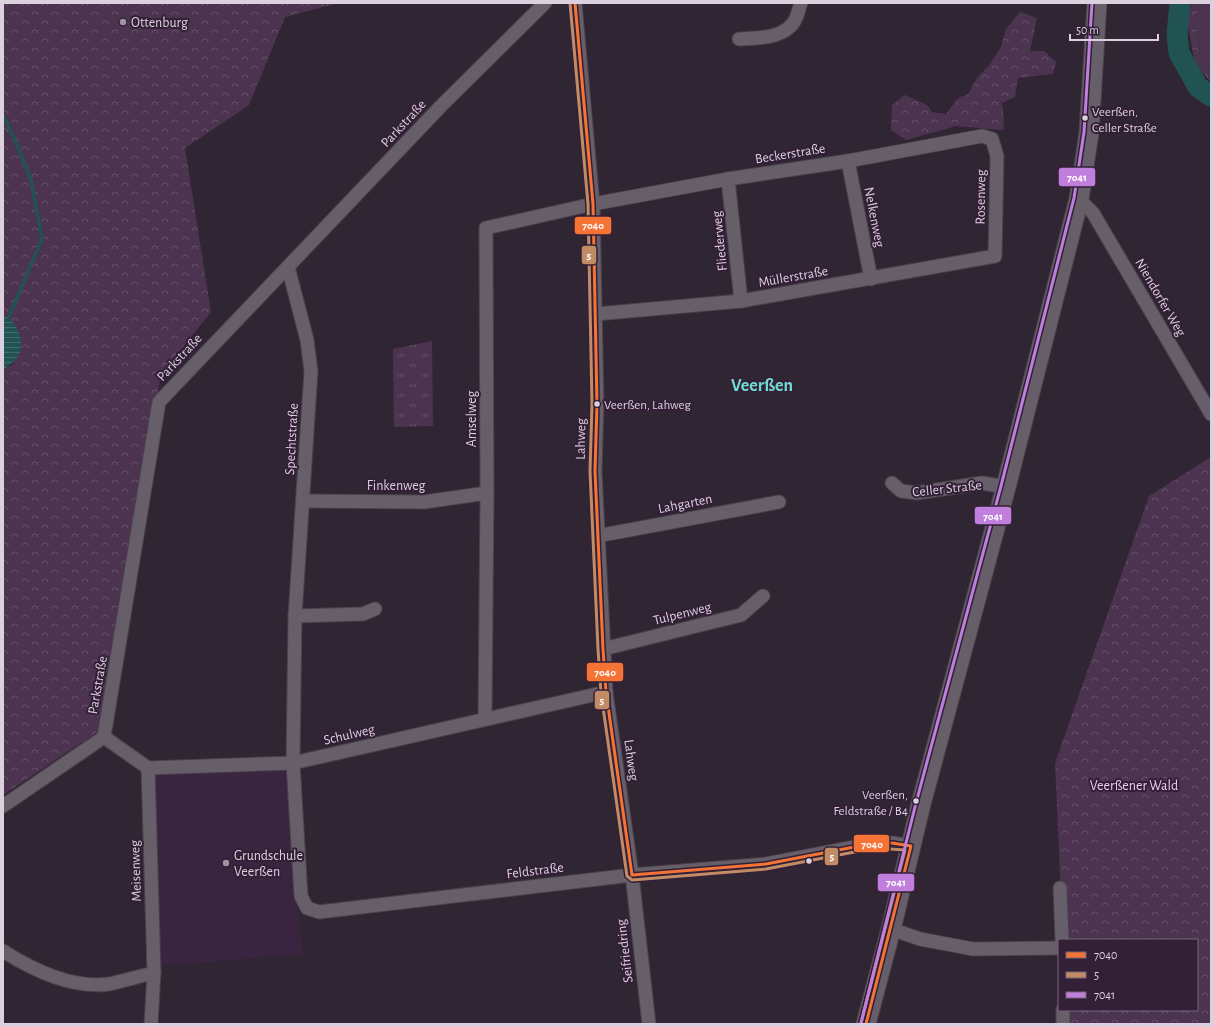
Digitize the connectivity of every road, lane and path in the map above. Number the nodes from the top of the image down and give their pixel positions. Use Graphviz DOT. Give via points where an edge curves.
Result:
graph roads {
  1 [pos="545,3"];
  2 [pos="575,3"];
  3 [pos="801,3"];
  4 [pos="1096,3"];
  5 [pos="739,39"];
  6 [pos="992,139"];
  7 [pos="848,161"];
  8 [pos="728,179"];
  9 [pos="1079,199"];
  10 [pos="593,204"];
  11 [pos="995,256"];
  12 [pos="288,267"];
  13 [pos="871,279"];
  14 [pos="741,301"];
  15 [pos="596,314"];
  16 [pos="1211,414"];
  17 [pos="892,483"];
  18 [pos="1006,487"];
  19 [pos="487,493"];
  20 [pos="303,501"];
  21 [pos="779,502"];
  22 [pos="597,536"];
  23 [pos="763,596"];
  24 [pos="376,609"];
  25 [pos="295,616"];
  26 [pos="603,650"];
  27 [pos="606,692"];
  28 [pos="485,719"];
  29 [pos="104,737"];
  30 [pos="293,763"];
  31 [pos="148,768"];
  32 [pos="3,806"];
  33 [pos="911,846"];
  34 [pos="632,875"];
  35 [pos="1060,888"];
  36 [pos="892,929"];
  37 [pos="1062,939"];
  38 [pos="1058,948"];
  39 [pos="3,951"];
  40 [pos="154,973"];
  41 [pos="1063,1011"];
  42 [pos="152,1024"];
  43 [pos="649,1024"];
  44 [pos="866,1024"];
  45 [pos="1063,1024"];
  1 -- 12 [label="street, Parkstraße" via="441,106"];
  2 -- 10 [label="street, Lahweg"];
  3 -- 5 [label="street" via="796,20 784,31 766,38"];
  4 -- 9 [label="street" via="1090,133"];
  6 -- 7 [label="street, Beckerstraße" via="982,136"];
  6 -- 11 [label="street, Rosenweg" via="997,156"];
  7 -- 8 [label="street, Beckerstraße"];
  7 -- 13 [label="street, Nelkenweg"];
  8 -- 10 [label="street, Beckerstraße"];
  8 -- 14 [label="street, Fliederweg"];
  9 -- 16 [label="street, Niendorfer Weg" via="1093,213"];
  9 -- 18 [label="street"];
  10 -- 15 [label="street, Lahweg"];
  10 -- 19 [label="street, Amselweg" via="486,228"];
  11 -- 13 [label="street, Müllerstraße"];
  12 -- 20 [label="street, Spechtstraße" via="307,340 311,371"];
  12 -- 29 [label="street, Parkstraße" via="159,402"];
  13 -- 14 [label="street, Müllerstraße"];
  14 -- 15 [label="street, Müllerstraße"];
  15 -- 22 [label="street, Lahweg"];
  17 -- 18 [label="street, Celler Straße" via="901,491 917,493 982,483"];
  18 -- 33 [label="street"];
  19 -- 20 [label="street, Finkenweg" via="424,502"];
  19 -- 28 [label="street, Amselweg"];
  20 -- 25 [label="street, Spechtstraße"];
  21 -- 22 [label="street, Lahgarten"];
  22 -- 26 [label="street, Lahweg"];
  23 -- 26 [label="street, Tulpenweg" via="740,615"];
  24 -- 25 [label="street" via="363,614"];
  25 -- 30 [label="street, Spechtstraße"];
  26 -- 27 [label="street, Lahweg"];
  27 -- 28 [label="street, Schulweg"];
  27 -- 34 [label="street, Lahweg"];
  28 -- 30 [label="street, Schulweg"];
  29 -- 31 [label="street"];
  29 -- 32 [label="street"];
  30 -- 31 [label="street, Schulweg"];
  30 -- 34 [label="street, Feldstraße" via="301,896 307,908 319,912"];
  31 -- 40 [label="street, Meisenweg"];
  33 -- 34 [label="street, Feldstraße" via="875,843 766,864"];
  33 -- 36 [label="street"];
  34 -- 43 [label="street, Seifriedring"];
  35 -- 37 [label="street"];
  36 -- 38 [label="street" via="920,939 972,949"];
  36 -- 44 [label="street"];
  39 -- 40 [label="street" via="24,965 70,982 108,984"];
  40 -- 42 [label="street, Meisenweg"];
  41 -- 45 [label="street"];
}
